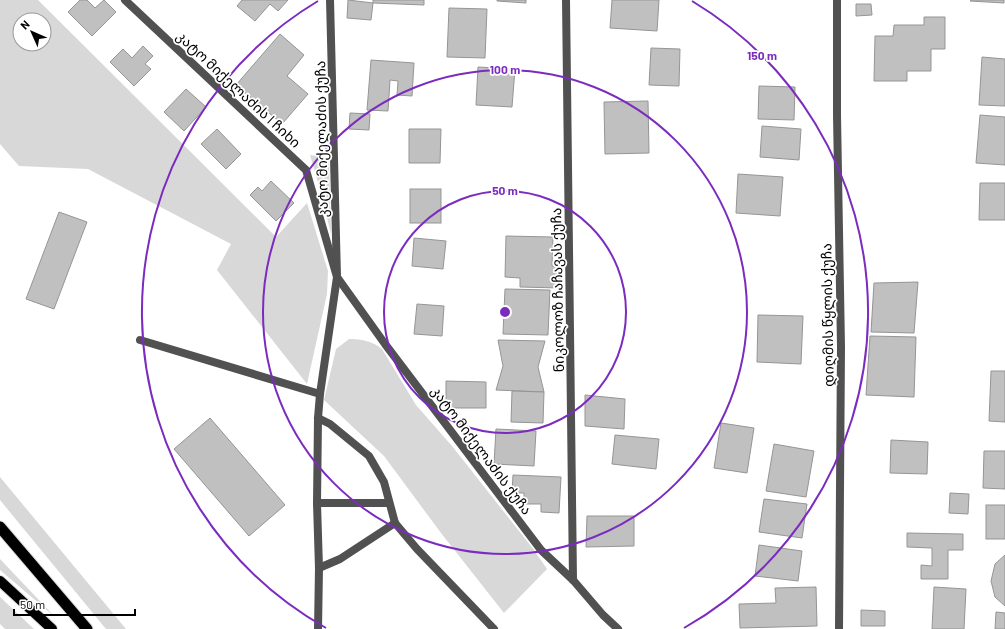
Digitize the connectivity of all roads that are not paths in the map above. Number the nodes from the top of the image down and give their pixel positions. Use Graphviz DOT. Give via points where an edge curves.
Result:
graph roads {
  1 [pos="125,0"];
  2 [pos="330,0"];
  3 [pos="566,0"];
  4 [pos="837,0"];
  5 [pos="337,277"];
  6 [pos="140,340"];
  7 [pos="320,394"];
  8 [pos="318,418"];
  9 [pos="317,503"];
  10 [pos="390,503"];
  11 [pos="395,523"];
  12 [pos="0,527"];
  13 [pos="319,568"];
  14 [pos="573,580"];
  15 [pos="0,581"];
  16 [pos="52,629"];
  17 [pos="87,629"];
  18 [pos="318,629"];
  19 [pos="494,629"];
  20 [pos="618,629"];
  21 [pos="840,629"];
  1 -- 5 [label="street, კატო მიქელაძის I ჩიხი" via="306,170"];
  2 -- 5 [label="street, კატო მიქელაძის ქუჩა"];
  3 -- 14 [label="street, ნიკოლოზ ჩაჩავას ქუჩა"];
  4 -- 21 [label="street, დიღმის წყლის ქუჩა" via="841,346"];
  5 -- 7 [label="street, კატო მიქელაძის ქუჩა"];
  5 -- 14 [label="street, კატო მიქელაძის ქუჩა" via="541,550"];
  6 -- 7 [label="street"];
  7 -- 8 [label="street, კატო მიქელაძის ქუჩა"];
  8 -- 9 [label="street, კატო მიქელაძის ქუჩა"];
  8 -- 10 [label="street" via="330,424 369,456 384,482"];
  9 -- 10 [label="street"];
  9 -- 13 [label="street, კატო მიქელაძის ქუჩა"];
  10 -- 11 [label="street"];
  11 -- 13 [label="street" via="340,559"];
  11 -- 19 [label="street"];
  12 -- 17 [label="highway"];
  13 -- 18 [label="street, კატო მიქელაძის ქუჩა"];
  14 -- 20 [label="street, კატო მიქელაძის ქუჩა"];
  15 -- 16 [label="main road"];
}
